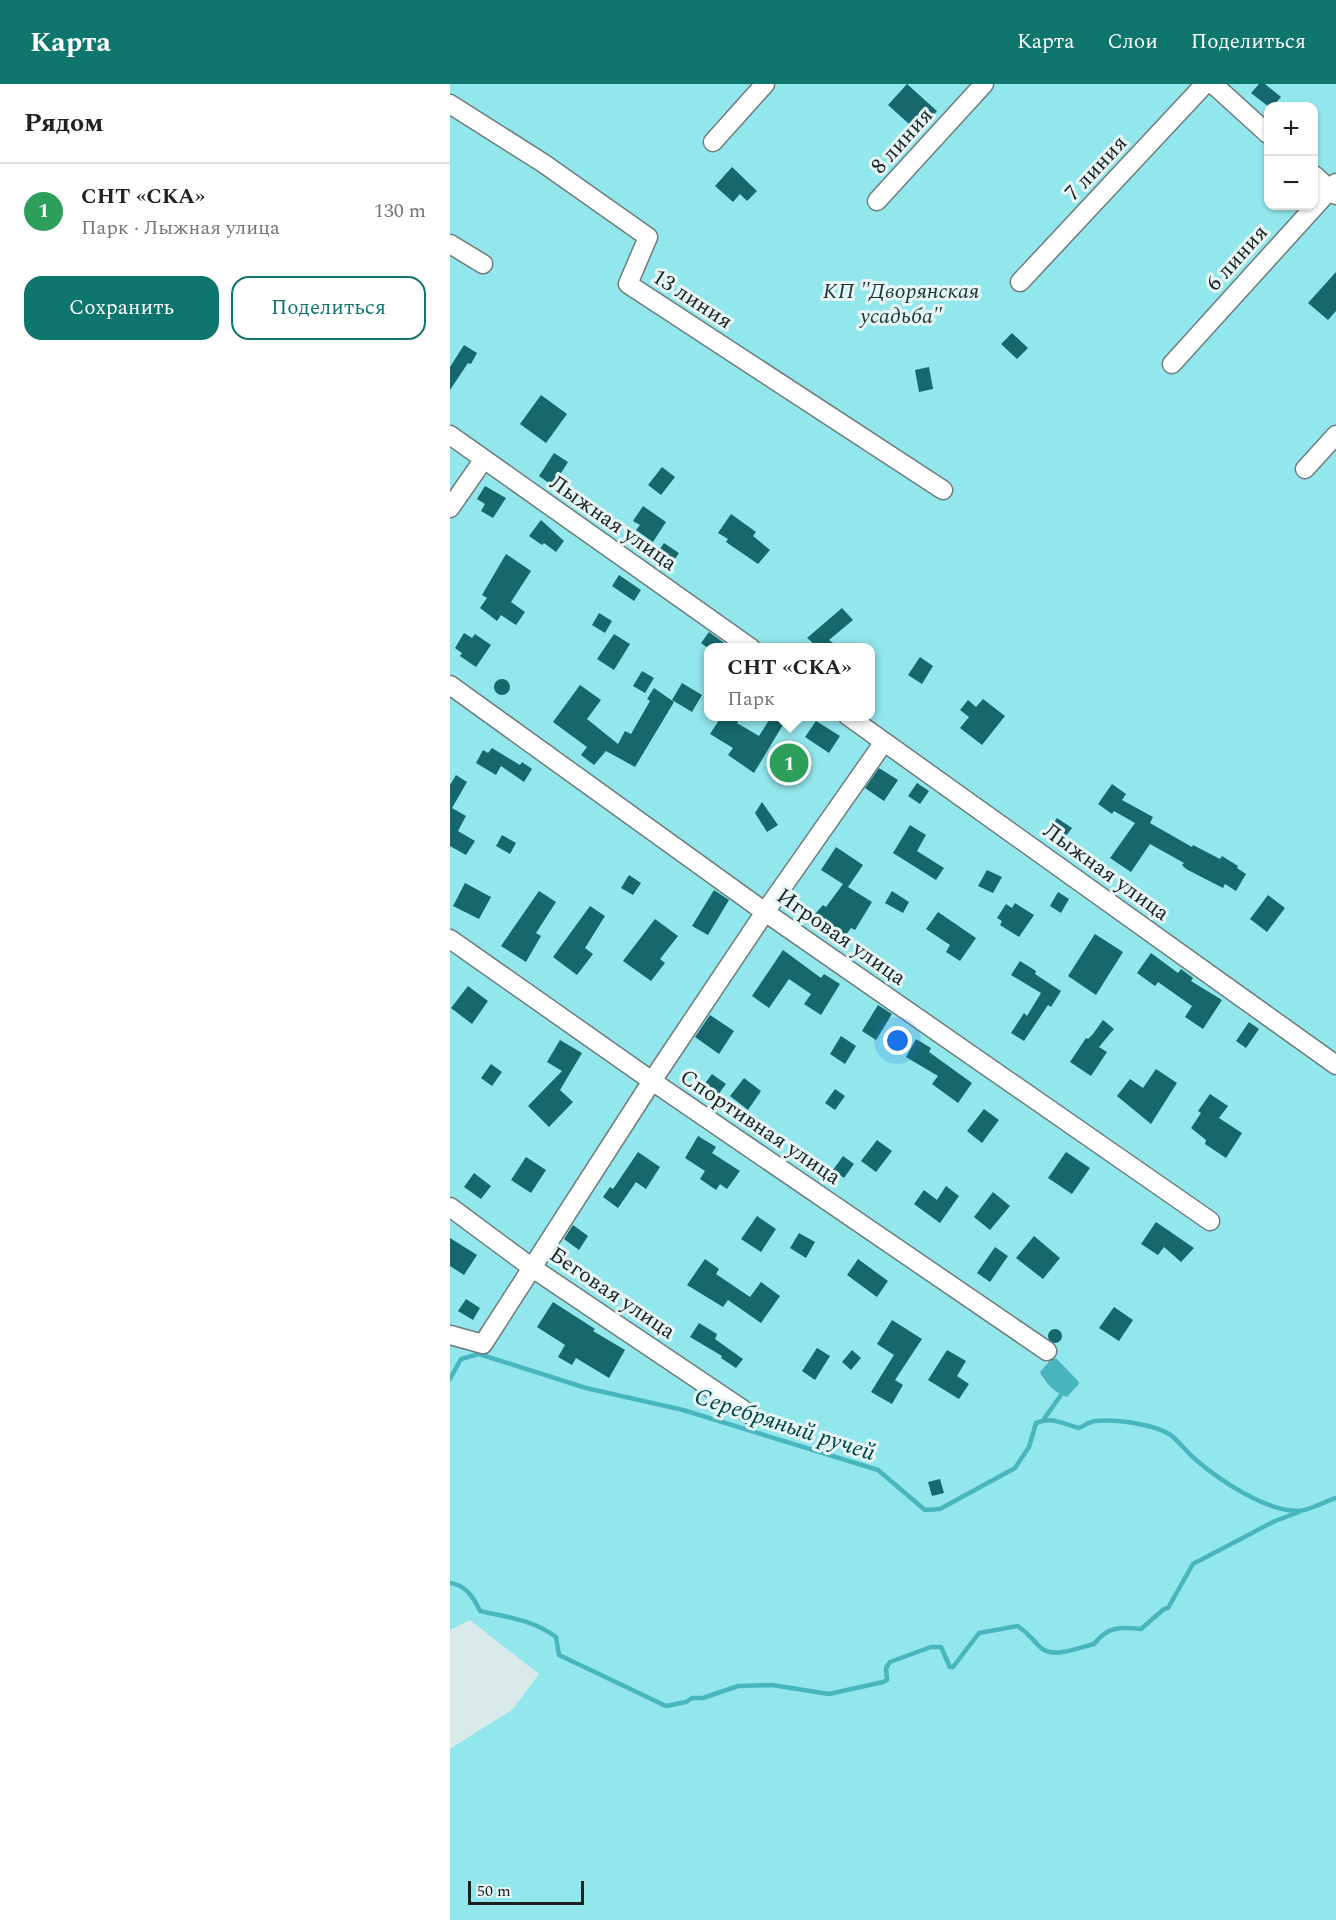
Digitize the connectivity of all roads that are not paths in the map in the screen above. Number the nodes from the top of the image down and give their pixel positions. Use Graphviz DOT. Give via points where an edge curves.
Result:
graph roads {
  1 [pos="765,84"];
  2 [pos="984,84"];
  3 [pos="1205,84"];
  4 [pos="1213,84"];
  5 [pos="450,105"];
  6 [pos="1264,130"];
  7 [pos="712,142"];
  8 [pos="1318,178"];
  9 [pos="1334,189"];
  10 [pos="877,201"];
  11 [pos="450,244"];
  12 [pos="483,264"];
  13 [pos="1020,282"];
  14 [pos="1172,364"];
  15 [pos="450,435"];
  16 [pos="1336,435"];
  17 [pos="484,459"];
  18 [pos="1305,470"];
  19 [pos="943,490"];
  20 [pos="450,508"];
  21 [pos="744,643"];
  22 [pos="450,685"];
  23 [pos="854,721"];
  24 [pos="884,742"];
  25 [pos="765,912"];
  26 [pos="450,939"];
  27 [pos="1336,1065"];
  28 [pos="652,1081"];
  29 [pos="450,1207"];
  30 [pos="1210,1221"];
  31 [pos="531,1267"];
  32 [pos="450,1335"];
  33 [pos="1047,1351"];
  34 [pos="752,1415"];
  1 -- 7 [label="street"];
  2 -- 10 [label="street, 8 линия"];
  3 -- 13 [label="street, 7 линия"];
  4 -- 6 [label="street"];
  5 -- 19 [label="street, 13 линия" via="543,163 648,237 628,284"];
  8 -- 9 [label="street"];
  9 -- 14 [label="street, 6 линия"];
  11 -- 12 [label="street"];
  15 -- 17 [label="street, Лыжная улица"];
  16 -- 18 [label="street"];
  17 -- 20 [label="street"];
  17 -- 21 [label="street, Лыжная улица"];
  22 -- 25 [label="street, Игровая улица"];
  23 -- 24 [label="street, Лыжная улица"];
  24 -- 25 [label="street"];
  24 -- 27 [label="street, Лыжная улица"];
  25 -- 28 [label="street"];
  25 -- 30 [label="street, Игровая улица"];
  26 -- 28 [label="street, Спортивная улица"];
  28 -- 31 [label="street"];
  28 -- 33 [label="street, Спортивная улица"];
  29 -- 31 [label="street, Беговая улица"];
  31 -- 32 [label="street" via="483,1344"];
  31 -- 34 [label="street, Беговая улица"];
}
